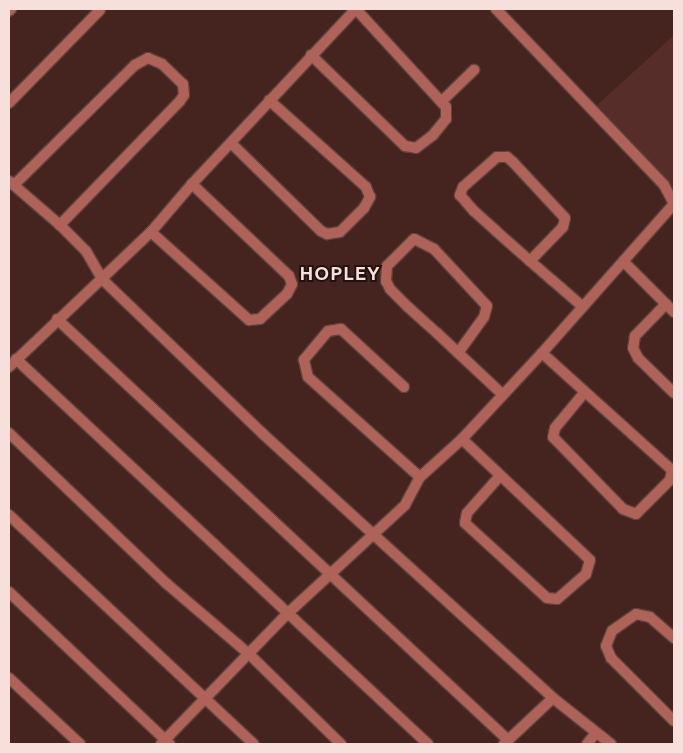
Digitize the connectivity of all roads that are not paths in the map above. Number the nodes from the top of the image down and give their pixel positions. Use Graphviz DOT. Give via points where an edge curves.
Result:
graph roads {
  1 [pos="356,9"];
  2 [pos="496,9"];
  3 [pos="100,10"];
  4 [pos="312,55"];
  5 [pos="474,70"];
  6 [pos="269,100"];
  7 [pos="442,102"];
  8 [pos="9,103"];
  9 [pos="231,142"];
  10 [pos="12,183"];
  11 [pos="192,184"];
  12 [pos="674,204"];
  13 [pos="60,225"];
  14 [pos="151,232"];
  15 [pos="530,261"];
  16 [pos="624,262"];
  17 [pos="103,280"];
  18 [pos="666,304"];
  19 [pos="582,306"];
  20 [pos="674,312"];
  21 [pos="57,319"];
  22 [pos="458,353"];
  23 [pos="542,353"];
  24 [pos="16,359"];
  25 [pos="9,368"];
  26 [pos="404,387"];
  27 [pos="584,393"];
  28 [pos="674,393"];
  29 [pos="502,394"];
  30 [pos="9,433"];
  31 [pos="462,439"];
  32 [pos="500,476"];
  33 [pos="420,477"];
  34 [pos="9,515"];
  35 [pos="376,534"];
  36 [pos="330,572"];
  37 [pos="9,592"];
  38 [pos="287,614"];
  39 [pos="674,638"];
  40 [pos="249,654"];
  41 [pos="9,678"];
  42 [pos="553,698"];
  43 [pos="206,700"];
  44 [pos="674,721"];
  45 [pos="596,733"];
  46 [pos="506,742"];
  47 [pos="166,743"];
  48 [pos="80,744"];
  49 [pos="254,744"];
  50 [pos="341,744"];
  51 [pos="428,744"];
  52 [pos="587,744"];
  53 [pos="611,744"];
  1 -- 4 [label="street"];
  1 -- 7 [label="street"];
  2 -- 12 [label="street" via="664,185"];
  3 -- 8 [label="street"];
  4 -- 6 [label="street"];
  4 -- 7 [label="street" via="411,149 424,144 443,125 447,113"];
  5 -- 7 [label="street"];
  6 -- 9 [label="street"];
  6 -- 9 [label="street" via="366,187 370,197 364,208 340,232 327,234"];
  9 -- 11 [label="street"];
  10 -- 13 [label="street"];
  10 -- 13 [label="street" via="135,65 148,58 162,64 183,84 184,95"];
  11 -- 14 [label="street"];
  11 -- 14 [label="street" via="289,276 292,284 287,294 260,319 249,320"];
  12 -- 16 [label="street"];
  13 -- 17 [label="street" via="86,251"];
  14 -- 17 [label="street"];
  15 -- 15 [label="street" via="563,227 565,218 513,162 507,157 497,157 463,187 460,195"];
  15 -- 19 [label="street"];
  16 -- 18 [label="street"];
  16 -- 19 [label="street"];
  17 -- 21 [label="street"];
  17 -- 35 [label="street" via="263,434"];
  18 -- 20 [label="street"];
  18 -- 28 [label="street" via="635,336 633,348 638,358"];
  19 -- 23 [label="street"];
  21 -- 24 [label="street"];
  21 -- 36 [label="street"];
  22 -- 22 [label="street" via="484,317 487,306 434,250 414,239 391,259 386,282"];
  22 -- 29 [label="street"];
  23 -- 27 [label="street"];
  23 -- 29 [label="street"];
  24 -- 25 [label="street"];
  24 -- 38 [label="street"];
  26 -- 33 [label="street" via="341,329 328,331 304,360 308,377"];
  27 -- 27 [label="street" via="555,428 553,436 623,509 636,514 670,480 672,470"];
  29 -- 31 [label="street"];
  30 -- 40 [label="street" via="167,584"];
  31 -- 32 [label="street"];
  31 -- 33 [label="street"];
  32 -- 32 [label="street" via="590,560 586,574 557,599 546,598 465,523 467,513"];
  33 -- 35 [label="street" via="405,504"];
  34 -- 43 [label="street"];
  35 -- 36 [label="street"];
  35 -- 42 [label="street"];
  36 -- 38 [label="street"];
  36 -- 46 [label="street"];
  37 -- 47 [label="street"];
  38 -- 40 [label="street"];
  38 -- 51 [label="street"];
  39 -- 44 [label="street" via="650,617 636,614 612,631 606,646 611,658"];
  40 -- 43 [label="street"];
  40 -- 50 [label="street"];
  41 -- 48 [label="street"];
  42 -- 45 [label="street"];
  42 -- 46 [label="street"];
  43 -- 47 [label="street"];
  43 -- 49 [label="street"];
  45 -- 52 [label="street"];
  45 -- 53 [label="street"];
}
